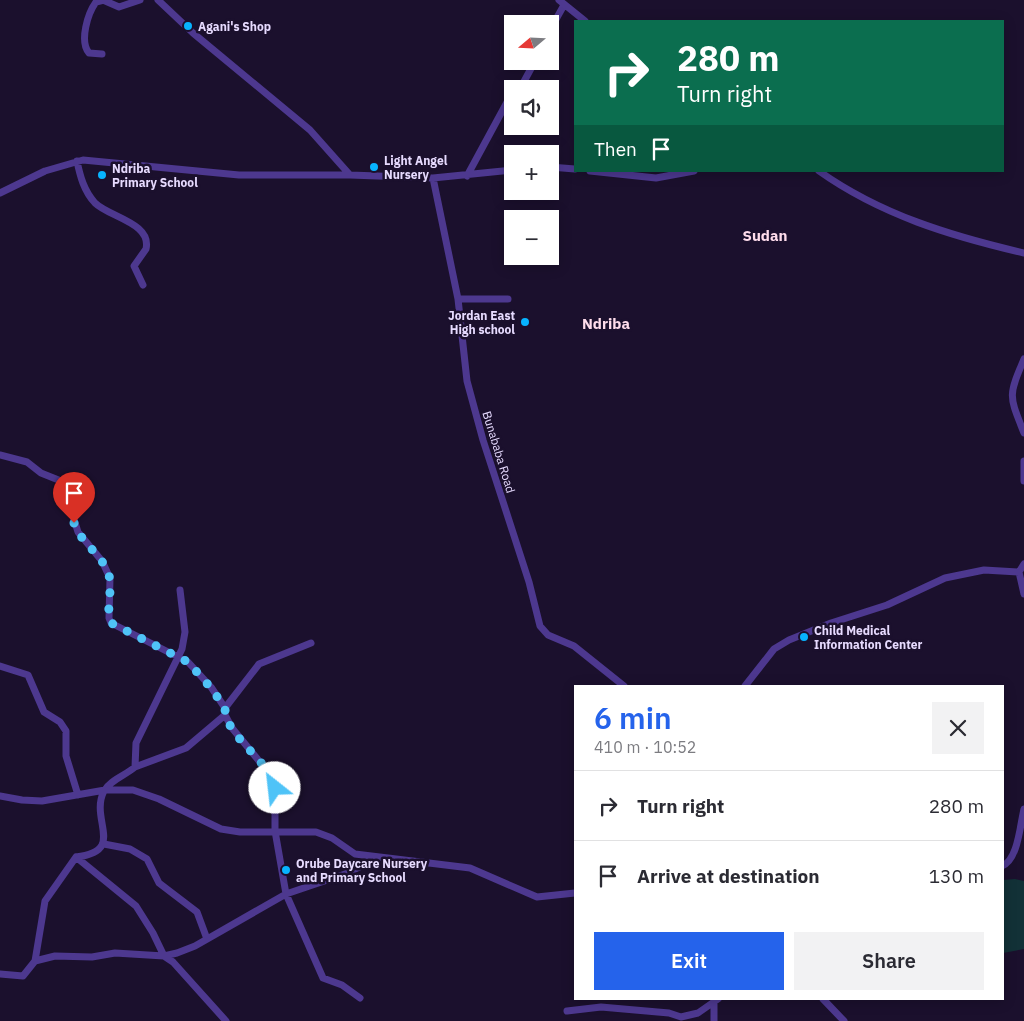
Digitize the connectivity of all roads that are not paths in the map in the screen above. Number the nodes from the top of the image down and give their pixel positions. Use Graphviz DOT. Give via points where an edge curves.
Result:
graph roads {
  1 [pos="103,0"];
  2 [pos="140,0"];
  3 [pos="158,0"];
  4 [pos="562,2"];
  5 [pos="556,15"];
  6 [pos="584,20"];
  7 [pos="102,54"];
  8 [pos="504,107"];
  9 [pos="77,161"];
  10 [pos="559,168"];
  11 [pos="574,168"];
  12 [pos="504,171"];
  13 [pos="599,172"];
  14 [pos="689,172"];
  15 [pos="822,172"];
  16 [pos="350,176"];
  17 [pos="467,176"];
  18 [pos="433,178"];
  19 [pos="0,193"];
  20 [pos="1024,253"];
  21 [pos="143,285"];
  22 [pos="458,299"];
  23 [pos="508,299"];
  24 [pos="1024,359"];
  25 [pos="1024,433"];
  26 [pos="0,455"];
  27 [pos="1024,461"];
  28 [pos="1024,481"];
  29 [pos="1024,564"];
  30 [pos="1019,572"];
  31 [pos="180,590"];
  32 [pos="1024,594"];
  33 [pos="311,643"];
  34 [pos="179,656"];
  35 [pos="0,666"];
  36 [pos="623,685"];
  37 [pos="746,685"];
  38 [pos="225,711"];
  39 [pos="135,766"];
  40 [pos="105,790"];
  41 [pos="78,795"];
  42 [pos="0,796"];
  43 [pos="1024,809"];
  44 [pos="274,831"];
  45 [pos="104,844"];
  46 [pos="76,857"];
  47 [pos="378,857"];
  48 [pos="1004,865"];
  49 [pos="574,893"];
  50 [pos="286,894"];
  51 [pos="207,940"];
  52 [pos="177,953"];
  53 [pos="164,956"];
  54 [pos="35,961"];
  55 [pos="173,962"];
  56 [pos="0,974"];
  57 [pos="360,998"];
  58 [pos="824,1000"];
  59 [pos="716,1001"];
  60 [pos="566,1011"];
  61 [pos="226,1021"];
  62 [pos="714,1021"];
  63 [pos="844,1021"];
  1 -- 2 [label="street" via="119,7"];
  1 -- 7 [label="street" via="96,2 90,11 85,43 89,53"];
  3 -- 16 [label="street" via="310,130"];
  4 -- 5 [label="street"];
  4 -- 6 [label="street"];
  8 -- 17 [label="street"];
  9 -- 16 [label="street" via="239,175"];
  9 -- 19 [label="street" via="45,171"];
  9 -- 21 [label="street" via="83,184 92,199 107,213 132,224 144,236 146,250 134,266"];
  10 -- 11 [label="street"];
  12 -- 17 [label="street"];
  13 -- 14 [label="street" via="656,178"];
  15 -- 20 [label="street" via="891,213 948,233"];
  16 -- 18 [label="street"];
  17 -- 18 [label="street"];
  18 -- 22 [label="street, Bunababa Road"];
  22 -- 23 [label="street"];
  22 -- 36 [label="street, Bunababa Road" via="467,381 540,626 548,635 574,646"];
  24 -- 25 [label="street" via="1011,397"];
  26 -- 34 [label="street" via="27,462 41,473 66,483 71,489 72,513 78,532 102,561 110,578 111,623"];
  27 -- 28 [label="street"];
  29 -- 30 [label="street"];
  30 -- 32 [label="street"];
  30 -- 37 [label="street" via="984,570 945,578 887,606 831,622 774,649"];
  31 -- 34 [label="street" via="185,632"];
  33 -- 38 [label="street" via="259,664"];
  34 -- 38 [label="street" via="199,673"];
  34 -- 39 [label="street" via="136,744"];
  35 -- 41 [label="street" via="28,675 44,712 63,725 66,756"];
  38 -- 39 [label="street" via="186,748"];
  38 -- 44 [label="street" via="232,728 273,778"];
  39 -- 40 [label="street"];
  40 -- 41 [label="street"];
  40 -- 44 [label="street" via="133,790 147,794 221,829"];
  40 -- 45 [label="street" via="101,806"];
  41 -- 42 [label="street" via="42,801"];
  43 -- 48 [label="street" via="1014,855 1009,864"];
  44 -- 47 [label="street" via="323,834 355,854"];
  44 -- 50 [label="street"];
  45 -- 46 [label="street" via="92,854"];
  45 -- 51 [label="street" via="130,849 147,858 159,882 197,912"];
  46 -- 53 [label="street" via="136,906 154,933"];
  46 -- 54 [label="street" via="45,901"];
  47 -- 49 [label="street" via="470,868 537,897"];
  47 -- 50 [label="street" via="345,874"];
  50 -- 51 [label="street"];
  50 -- 57 [label="street" via="323,978 342,985"];
  51 -- 52 [label="street"];
  52 -- 53 [label="street"];
  52 -- 55 [label="street"];
  53 -- 54 [label="street" via="121,953 92,957 61,955"];
  53 -- 55 [label="street"];
  54 -- 56 [label="street" via="23,976"];
  55 -- 61 [label="street"];
  58 -- 63 [label="street"];
  59 -- 60 [label="street" via="698,1013 681,1017 601,1007"];
  59 -- 62 [label="street"];
}
